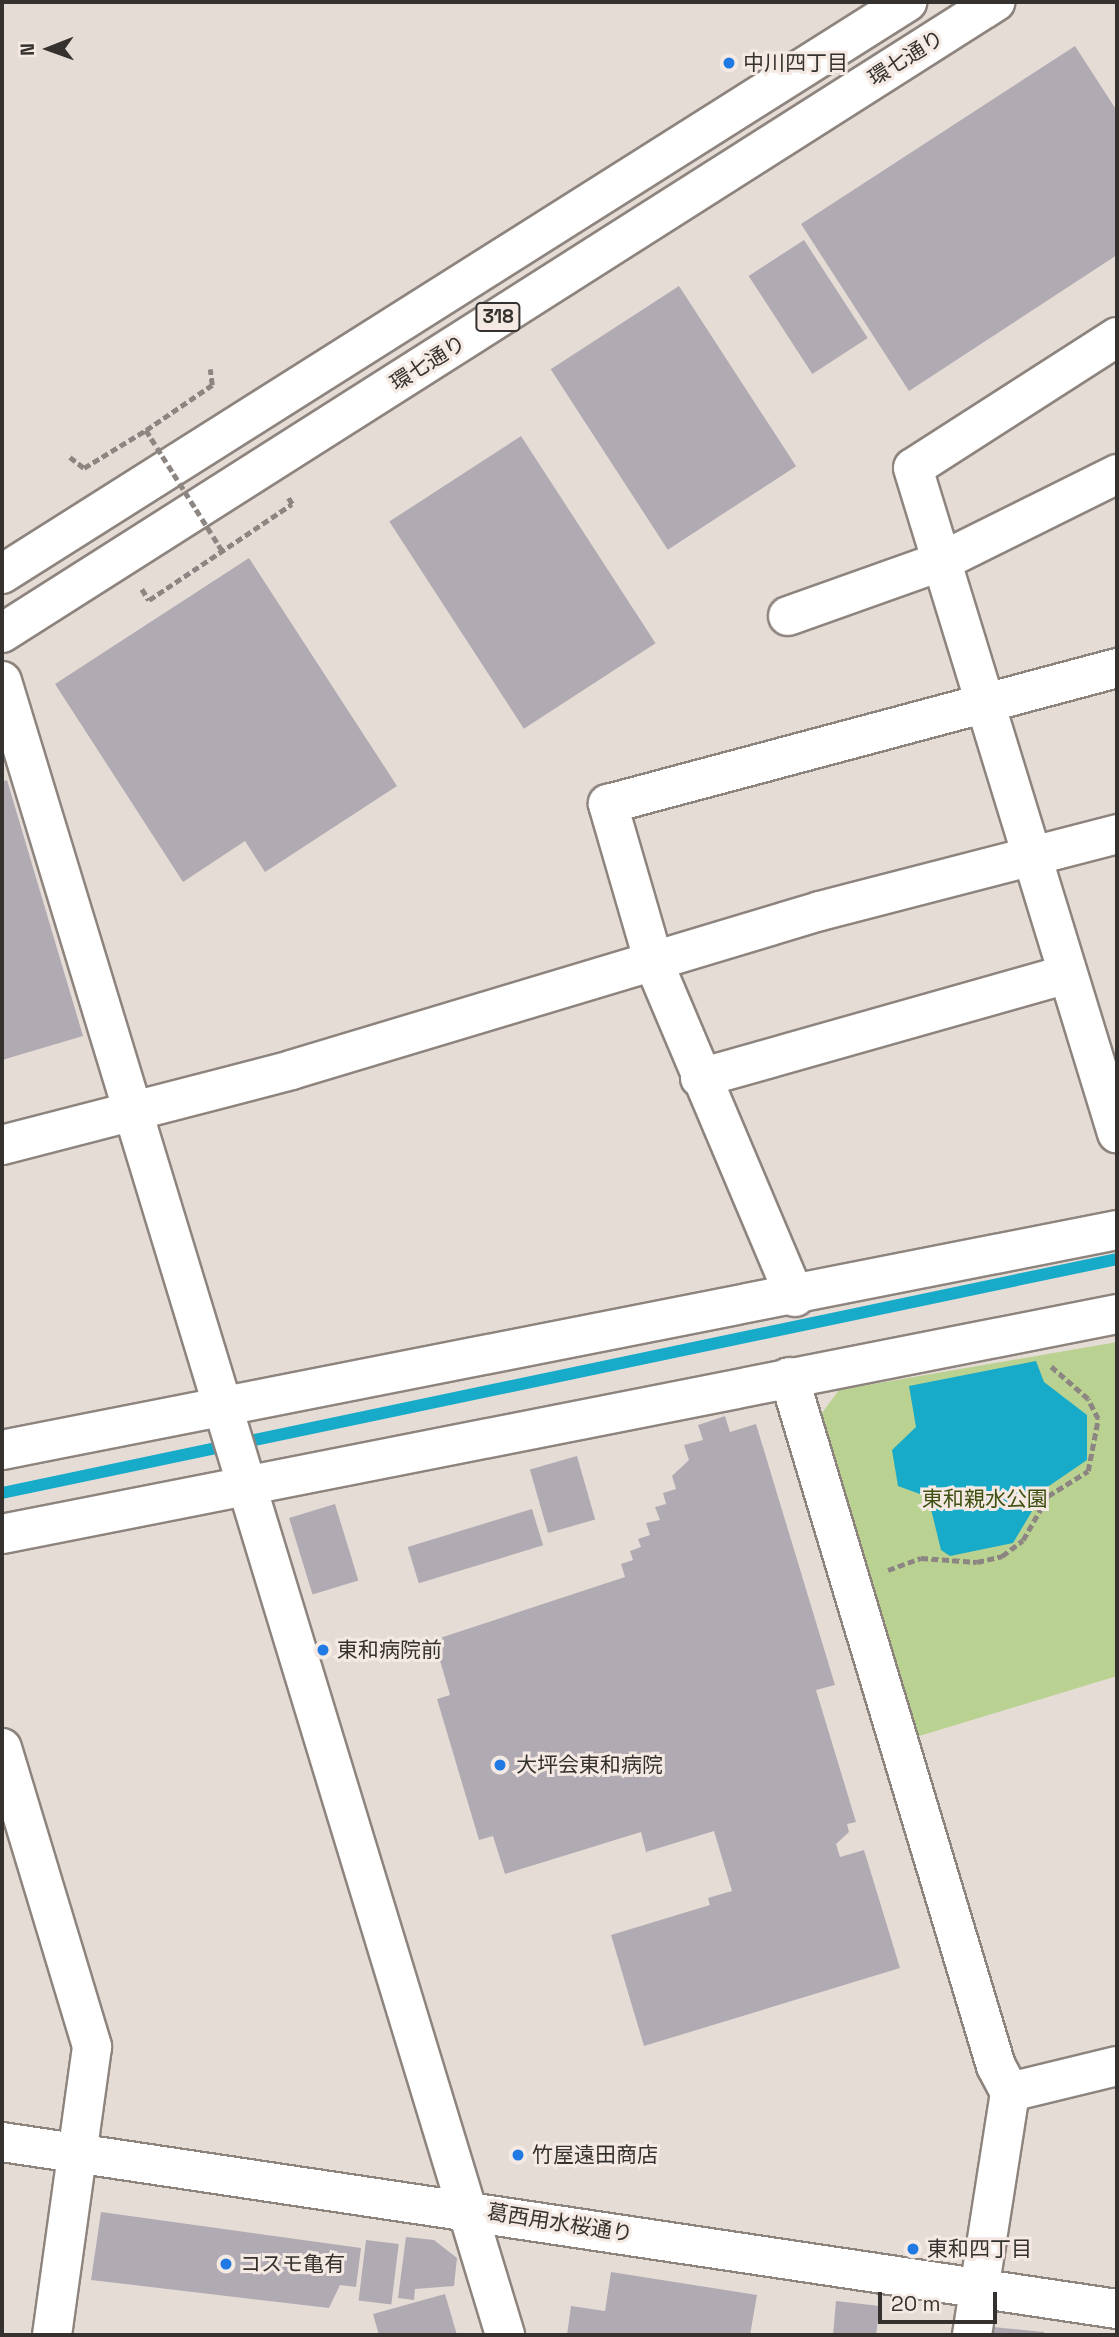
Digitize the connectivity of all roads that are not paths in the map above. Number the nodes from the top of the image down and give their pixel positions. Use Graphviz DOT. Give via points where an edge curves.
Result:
graph roads {
  1 [pos="907,2"];
  2 [pos="995,2"];
  3 [pos="1117,337"];
  4 [pos="1117,474"];
  5 [pos="940,562"];
  6 [pos="2,574"];
  7 [pos="788,616"];
  8 [pos="2,633"];
  9 [pos="1117,668"];
  10 [pos="2,681"];
  11 [pos="985,704"];
  12 [pos="1117,834"];
  13 [pos="1032,859"];
  14 [pos="655,966"];
  15 [pos="1068,974"];
  16 [pos="700,1078"];
  17 [pos="133,1109"];
  18 [pos="1117,1133"];
  19 [pos="2,1145"];
  20 [pos="1117,1230"];
  21 [pos="795,1297"];
  22 [pos="1117,1314"];
  23 [pos="789,1377"];
  24 [pos="224,1404"];
  25 [pos="2,1450"];
  26 [pos="248,1482"];
  27 [pos="2,1534"];
  28 [pos="2,1748"];
  29 [pos="1117,2066"];
  30 [pos="1010,2092"];
  31 [pos="2,2141"];
  32 [pos="78,2153"];
  33 [pos="467,2209"];
  34 [pos="979,2288"];
  35 [pos="1117,2309"];
  36 [pos="52,2335"];
  37 [pos="505,2335"];
  38 [pos="972,2335"];
  1 -- 6 [label="street, 318"];
  2 -- 8 [label="street, 環七通り / 318"];
  3 -- 5 [label="street" via="913,468"];
  4 -- 5 [label="street"];
  5 -- 7 [label="street"];
  5 -- 11 [label="street"];
  9 -- 11 [label="street"];
  10 -- 17 [label="street"];
  11 -- 13 [label="street"];
  11 -- 14 [label="street" via="608,804"];
  12 -- 13 [label="street"];
  13 -- 14 [label="street" via="820,911"];
  13 -- 15 [label="street"];
  14 -- 16 [label="street"];
  14 -- 17 [label="street"];
  15 -- 16 [label="street"];
  15 -- 18 [label="street"];
  16 -- 21 [label="street"];
  17 -- 19 [label="street"];
  17 -- 24 [label="street"];
  20 -- 21 [label="street"];
  21 -- 24 [label="street"];
  22 -- 23 [label="street"];
  23 -- 26 [label="street"];
  23 -- 30 [label="street" via="996,2066"];
  24 -- 25 [label="street"];
  24 -- 26 [label="street"];
  26 -- 27 [label="street"];
  26 -- 33 [label="street"];
  28 -- 32 [label="street" via="92,2047"];
  29 -- 30 [label="street"];
  30 -- 34 [label="street"];
  31 -- 32 [label="street, 葛西用水桜通り"];
  32 -- 33 [label="street, 葛西用水桜通り"];
  32 -- 36 [label="street"];
  33 -- 34 [label="street, 葛西用水桜通り"];
  33 -- 37 [label="street"];
  34 -- 35 [label="street, 葛西用水桜通り"];
  34 -- 38 [label="street"];
}
